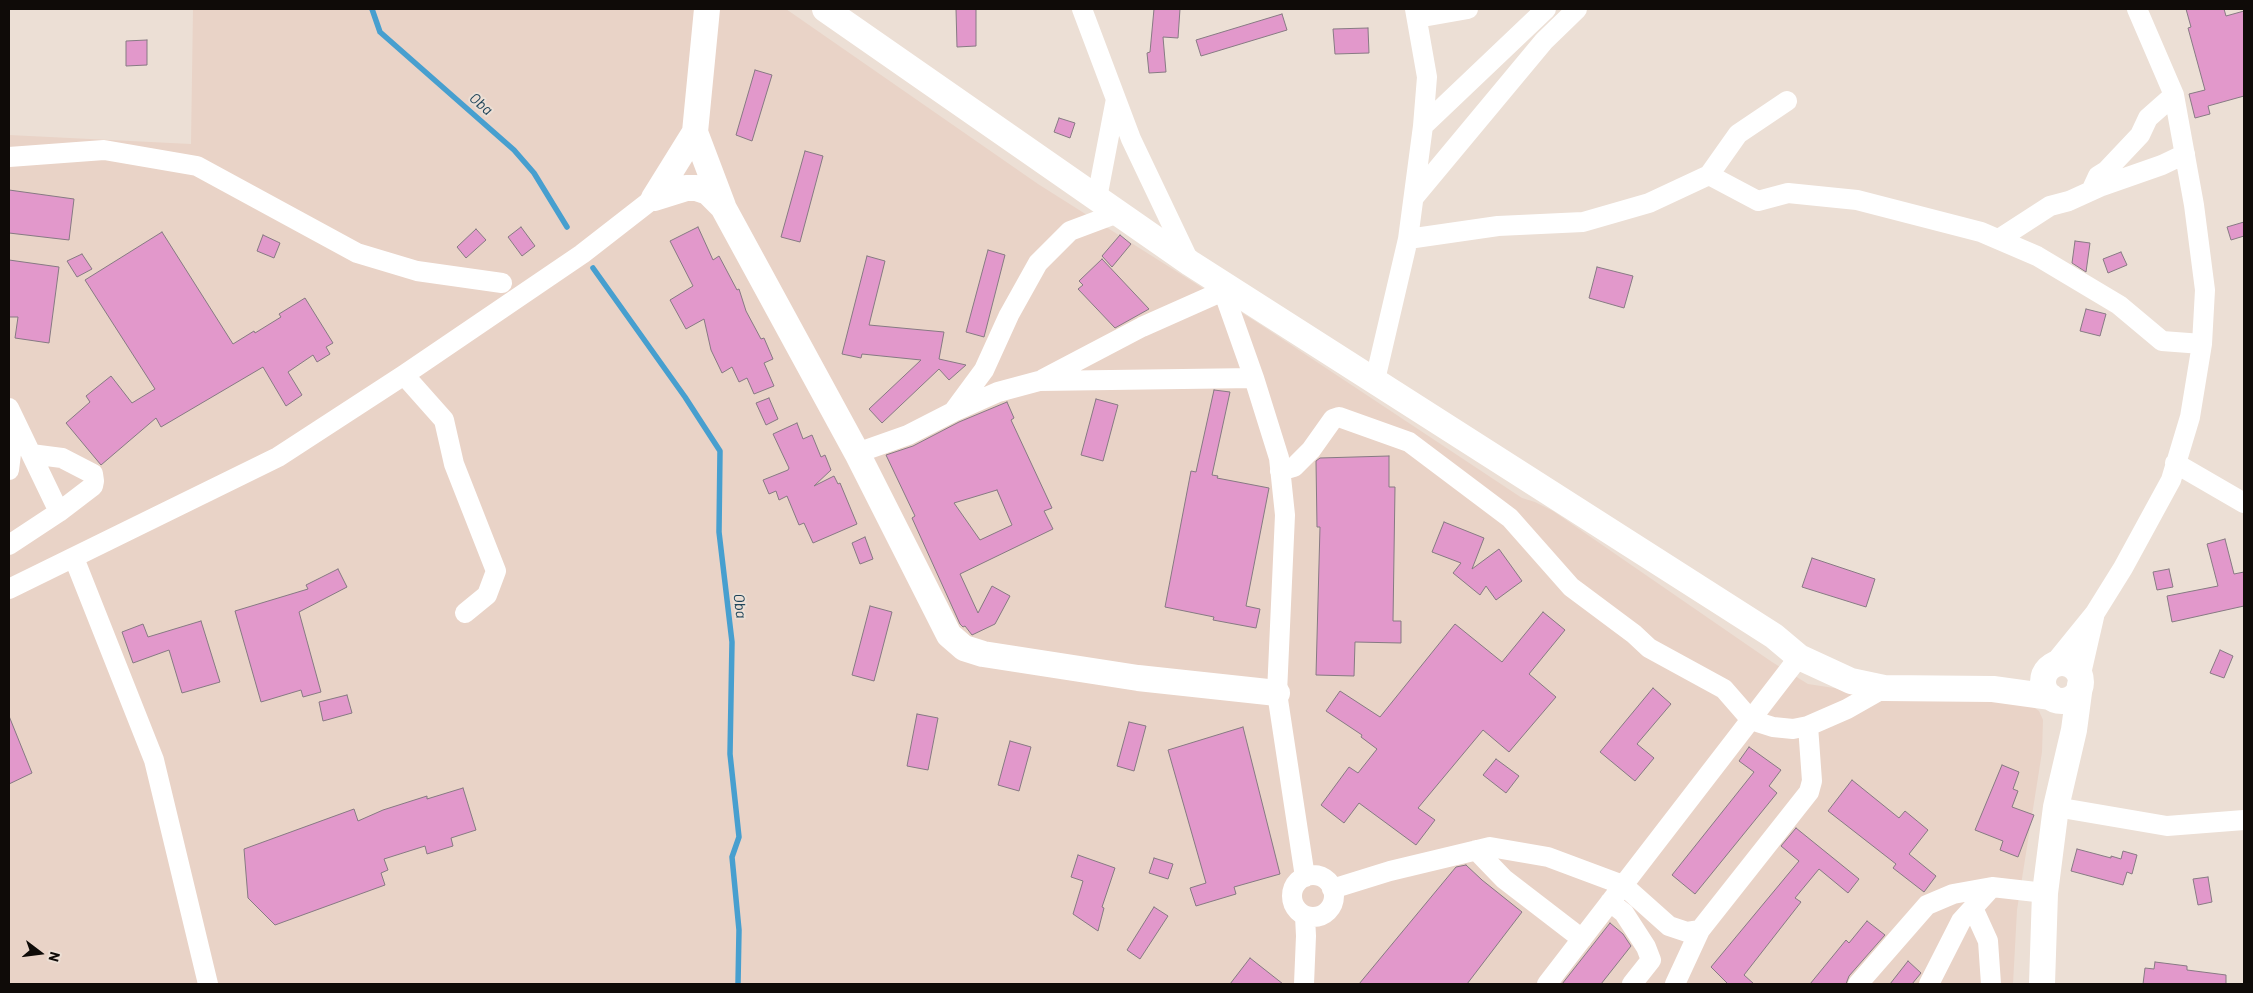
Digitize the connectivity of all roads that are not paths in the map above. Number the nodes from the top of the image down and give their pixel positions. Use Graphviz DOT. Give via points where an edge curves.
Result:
graph roads {
  1 [pos="707,9"];
  2 [pos="825,9"];
  3 [pos="1082,9"];
  4 [pos="1468,9"];
  5 [pos="1546,9"];
  6 [pos="1577,9"];
  7 [pos="2137,9"];
  8 [pos="1416,13"];
  9 [pos="2174,95"];
  10 [pos="1116,99"];
  11 [pos="1786,101"];
  12 [pos="1424,126"];
  13 [pos="695,132"];
  14 [pos="2185,154"];
  15 [pos="9,157"];
  16 [pos="1709,175"];
  17 [pos="2091,191"];
  18 [pos="1415,196"];
  19 [pos="654,198"];
  20 [pos="1097,198"];
  21 [pos="724,207"];
  22 [pos="1118,213"];
  23 [pos="1408,239"];
  24 [pos="1998,239"];
  25 [pos="1190,263"];
  26 [pos="502,283"];
  27 [pos="1221,287"];
  28 [pos="2202,344"];
  29 [pos="404,375"];
  30 [pos="1254,378"];
  31 [pos="1375,380"];
  32 [pos="1039,381"];
  33 [pos="953,412"];
  34 [pos="12,414"];
  35 [pos="857,453"];
  36 [pos="31,454"];
  37 [pos="2175,463"];
  38 [pos="9,470"];
  39 [pos="1280,471"];
  40 [pos="2244,503"];
  41 [pos="59,512"];
  42 [pos="9,546"];
  43 [pos="74,558"];
  44 [pos="9,589"];
  45 [pos="2095,612"];
  46 [pos="465,614"];
  47 [pos="1799,657"];
  48 [pos="2080,682"];
  49 [pos="2051,684"];
  50 [pos="1884,688"];
  51 [pos="1277,693"];
  52 [pos="1751,720"];
  53 [pos="1808,726"];
  54 [pos="2068,753"];
  55 [pos="2056,807"];
  56 [pos="2244,820"];
  57 [pos="1476,850"];
  58 [pos="1305,877"];
  59 [pos="1623,885"];
  60 [pos="1992,887"];
  61 [pos="1332,889"];
  62 [pos="2045,893"];
  63 [pos="1610,902"];
  64 [pos="1973,908"];
  65 [pos="1305,916"];
  66 [pos="1700,930"];
  67 [pos="1582,939"];
  68 [pos="208,984"];
  69 [pos="1304,984"];
  70 [pos="1547,984"];
  71 [pos="1632,984"];
  72 [pos="1675,984"];
  73 [pos="1858,984"];
  74 [pos="1929,984"];
  75 [pos="1991,984"];
  76 [pos="2042,984"];
  1 -- 13 [label="street"];
  2 -- 20 [label="street"];
  3 -- 10 [label="street"];
  4 -- 8 [label="street"];
  5 -- 12 [label="street"];
  6 -- 18 [label="street" via="1544,42"];
  7 -- 9 [label="street"];
  8 -- 12 [label="street" via="1427,78"];
  9 -- 14 [label="street"];
  9 -- 17 [label="street" via="2148,118 2140,134 2098,176"];
  10 -- 20 [label="street"];
  10 -- 25 [label="street" via="1131,139"];
  11 -- 16 [label="street" via="1738,134"];
  12 -- 18 [label="street"];
  13 -- 19 [label="street"];
  13 -- 21 [label="street"];
  14 -- 17 [label="street"];
  14 -- 28 [label="street" via="2205,290"];
  15 -- 26 [label="street" via="104,150 196,166 357,253 417,271"];
  16 -- 23 [label="street" via="1649,203 1583,222 1498,226"];
  16 -- 24 [label="street" via="1758,201 1788,193 1857,200"];
  17 -- 24 [label="street" via="2040,210"];
  18 -- 23 [label="street"];
  19 -- 21 [label="street" via="696,188 708,192"];
  19 -- 29 [label="street" via="582,254"];
  20 -- 22 [label="street"];
  21 -- 35 [label="street"];
  22 -- 25 [label="street"];
  22 -- 33 [label="street" via="1070,231 1038,263 1008,315 984,370"];
  23 -- 31 [label="street"];
  24 -- 28 [label="street" via="2037,256 2119,305 2162,341"];
  25 -- 27 [label="street"];
  27 -- 30 [label="street"];
  27 -- 31 [label="street"];
  27 -- 32 [label="street"];
  28 -- 37 [label="street" via="2190,417"];
  29 -- 43 [label="street" via="278,457"];
  29 -- 46 [label="street" via="444,420 454,464 496,570 487,595"];
  30 -- 32 [label="street"];
  30 -- 39 [label="street" via="1279,458"];
  31 -- 47 [label="street" via="1774,636"];
  32 -- 33 [label="street" via="998,392"];
  33 -- 35 [label="street" via="908,435"];
  34 -- 36 [label="street"];
  34 -- 38 [label="street"];
  35 -- 51 [label="street" via="949,635 964,648 983,654 1138,678"];
  36 -- 41 [label="street"];
  36 -- 41 [label="street" via="62,458 93,474 93,486"];
  37 -- 40 [label="street"];
  37 -- 45 [label="street" via="2171,480 2154,513"];
  39 -- 51 [label="street" via="1285,515"];
  39 -- 52 [label="street" via="1294,467 1333,419 1339,417 1409,442 1510,518 1571,587 1649,648 1724,689"];
  41 -- 42 [label="street"];
  43 -- 44 [label="street"];
  43 -- 68 [label="street" via="154,760"];
  45 -- 48 [label="street"];
  45 -- 49 [label="street"];
  47 -- 50 [label="street" via="1851,682"];
  47 -- 52 [label="street"];
  48 -- 49 [label="street" via="2076,695 2067,700"];
  48 -- 49 [label="street" via="2076,670 2069,664 2060,663"];
  48 -- 54 [label="street"];
  49 -- 50 [label="street" via="1993,689"];
  49 -- 54 [label="street" via="2066,723"];
  50 -- 53 [label="street"];
  51 -- 58 [label="street"];
  52 -- 53 [label="street" via="1773,727 1793,729"];
  52 -- 59 [label="street"];
  53 -- 66 [label="street" via="1812,781 1808,792"];
  54 -- 55 [label="street"];
  55 -- 56 [label="street" via="2167,826"];
  55 -- 62 [label="street"];
  57 -- 59 [label="street" via="1490,847 1548,857"];
  57 -- 61 [label="street"];
  57 -- 67 [label="street" via="1504,879"];
  58 -- 61 [label="street" via="1318,876"];
  58 -- 65 [label="street" via="1294,886 1292,900"];
  59 -- 63 [label="street"];
  59 -- 66 [label="street" via="1669,926 1686,932"];
  60 -- 62 [label="street"];
  60 -- 64 [label="street"];
  60 -- 73 [label="street" via="1953,894 1927,905"];
  61 -- 65 [label="street" via="1332,902 1325,913"];
  62 -- 76 [label="street"];
  63 -- 67 [label="street"];
  63 -- 71 [label="street" via="1624,913 1651,960"];
  64 -- 74 [label="street" via="1961,921"];
  64 -- 75 [label="street" via="1988,940"];
  65 -- 69 [label="street"];
  66 -- 72 [label="street"];
  67 -- 70 [label="street"];
}
